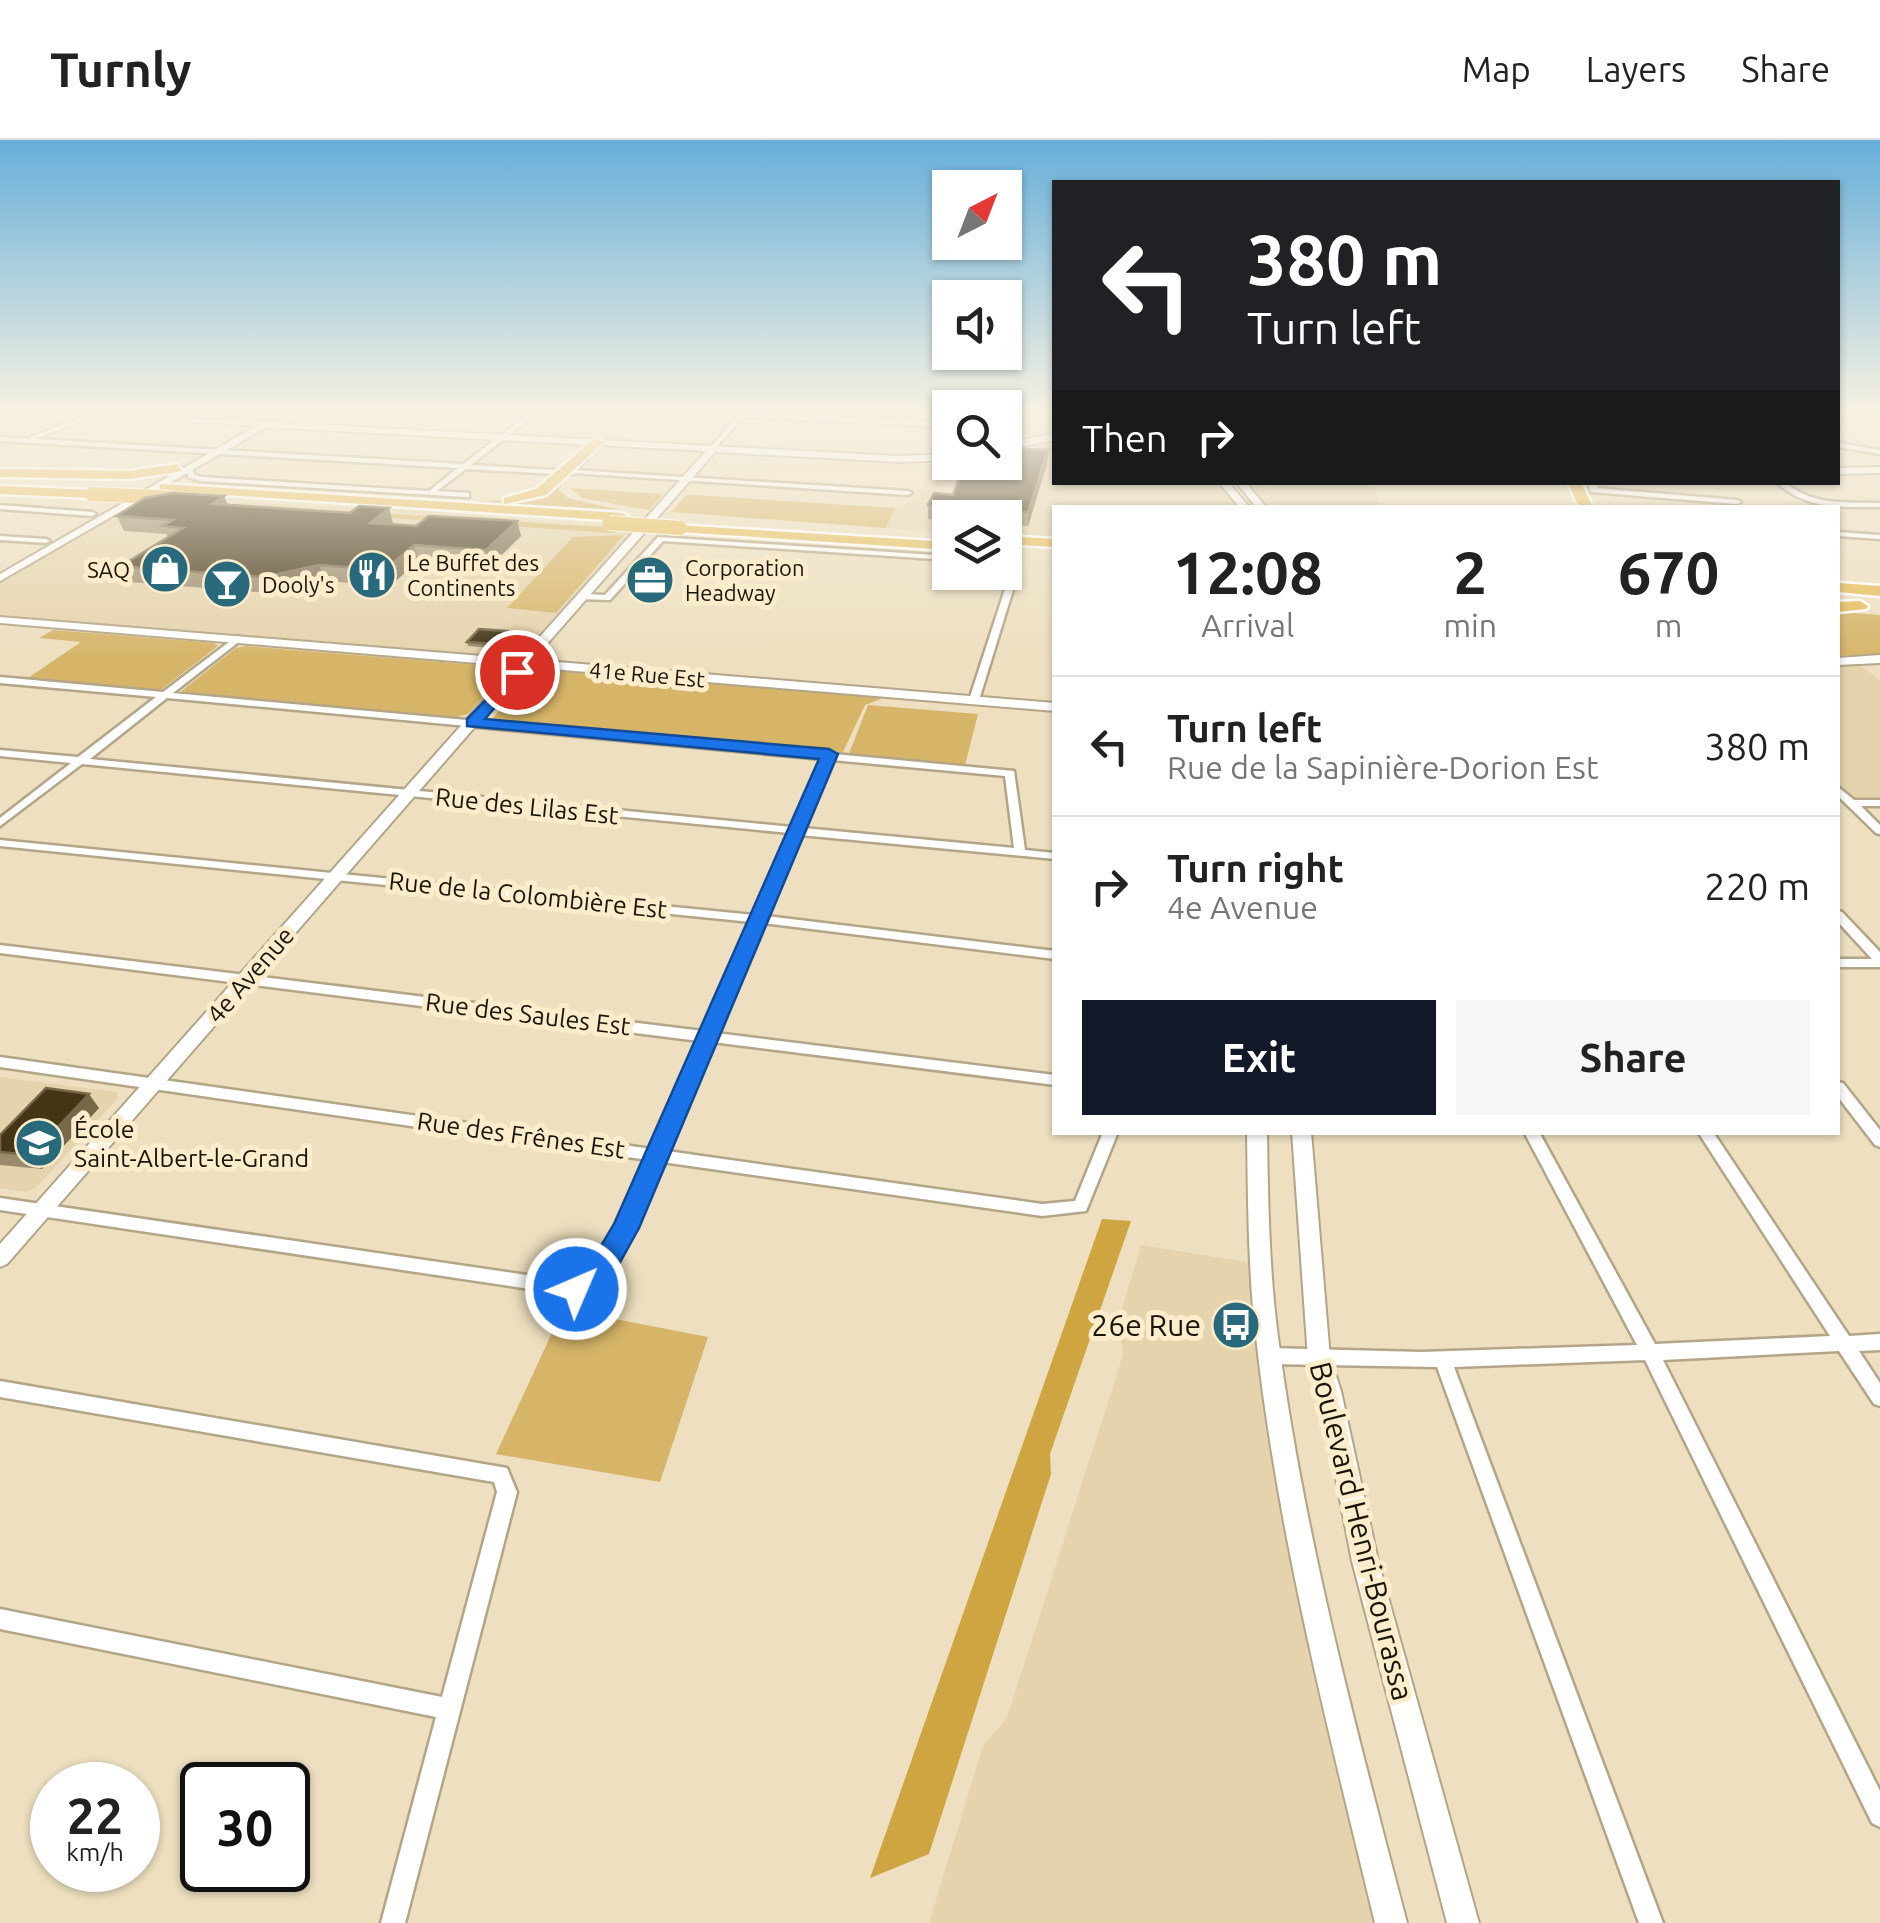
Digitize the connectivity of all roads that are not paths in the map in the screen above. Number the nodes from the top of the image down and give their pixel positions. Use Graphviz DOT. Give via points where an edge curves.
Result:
graph roads {
  1 [pos="127,496"];
  2 [pos="136,496"];
  3 [pos="212,496"];
  4 [pos="262,496"];
  5 [pos="529,496"];
  6 [pos="574,496"];
  7 [pos="671,496"];
  8 [pos="1667,496"];
  9 [pos="1796,496"];
  10 [pos="329,498"];
  11 [pos="1737,502"];
  12 [pos="1880,505"];
  13 [pos="0,507"];
  14 [pos="92,514"];
  15 [pos="622,517"];
  16 [pos="681,521"];
  17 [pos="1840,534"];
  18 [pos="932,535"];
  19 [pos="1880,537"];
  20 [pos="0,538"];
  21 [pos="46,541"];
  22 [pos="1022,541"];
  23 [pos="1052,543"];
  24 [pos="932,544"];
  25 [pos="1052,552"];
  26 [pos="1022,556"];
  27 [pos="932,557"];
  28 [pos="0,569"];
  29 [pos="0,578"];
  30 [pos="1009,590"];
  31 [pos="1840,591"];
  32 [pos="1880,594"];
  33 [pos="582,597"];
  34 [pos="1840,606"];
  35 [pos="1880,608"];
  36 [pos="0,620"];
  37 [pos="237,639"];
  38 [pos="1880,659"];
  39 [pos="1840,662"];
  40 [pos="526,663"];
  41 [pos="0,680"];
  42 [pos="162,696"];
  43 [pos="974,700"];
  44 [pos="1052,707"];
  45 [pos="472,723"];
  46 [pos="0,753"];
  47 [pos="829,754"];
  48 [pos="81,761"];
  49 [pos="1840,792"];
  50 [pos="410,794"];
  51 [pos="1880,802"];
  52 [pos="1851,803"];
  53 [pos="0,823"];
  54 [pos="1880,830"];
  55 [pos="796,833"];
  56 [pos="0,843"];
  57 [pos="1020,854"];
  58 [pos="1052,856"];
  59 [pos="338,876"];
  60 [pos="1840,917"];
  61 [pos="758,919"];
  62 [pos="0,949"];
  63 [pos="1052,955"];
  64 [pos="1880,962"];
  65 [pos="1840,963"];
  66 [pos="246,980"];
  67 [pos="708,1036"];
  68 [pos="0,1062"];
  69 [pos="1052,1080"];
  70 [pos="156,1082"];
  71 [pos="1840,1091"];
  72 [pos="1110,1135"];
  73 [pos="1257,1135"];
  74 [pos="1301,1135"];
  75 [pos="1533,1135"];
  76 [pos="1707,1135"];
  77 [pos="1880,1141"];
  78 [pos="657,1154"];
  79 [pos="0,1204"];
  80 [pos="42,1210"];
  81 [pos="0,1258"];
  82 [pos="1880,1342"];
  83 [pos="1844,1343"];
  84 [pos="1648,1351"];
  85 [pos="1268,1356"];
  86 [pos="1319,1358"];
  87 [pos="1443,1360"];
  88 [pos="0,1389"];
  89 [pos="1880,1398"];
  90 [pos="0,1619"];
  91 [pos="449,1709"];
  92 [pos="1880,1815"];
  93 [pos="393,1923"];
  94 [pos="1391,1923"];
  95 [pos="1463,1923"];
  96 [pos="1651,1923"];
  1 -- 14 [label="street"];
  2 -- 29 [label="street"];
  3 -- 15 [label="highway"];
  4 -- 10 [label="highway"];
  5 -- 10 [label="highway"];
  6 -- 15 [label="highway"];
  7 -- 33 [label="street, 4e Avenue"];
  8 -- 11 [label="street"];
  9 -- 12 [label="street"];
  10 -- 15 [label="highway"];
  13 -- 14 [label="street"];
  14 -- 21 [label="street"];
  15 -- 16 [label="highway, bridge"];
  15 -- 16 [label="highway"];
  16 -- 18 [label="highway"];
  16 -- 24 [label="highway"];
  17 -- 19 [label="street"];
  20 -- 21 [label="street"];
  21 -- 28 [label="street"];
  22 -- 23 [label="highway"];
  25 -- 26 [label="highway"];
  27 -- 33 [label="street" via="662,539 608,598"];
  30 -- 43 [label="street"];
  31 -- 32 [label="highway"];
  33 -- 40 [label="street, 4e Avenue"];
  34 -- 35 [label="highway"];
  36 -- 37 [label="street, 41e Rue Est"];
  37 -- 40 [label="street, 41e Rue Est"];
  37 -- 42 [label="street"];
  38 -- 39 [label="street"];
  40 -- 43 [label="street, 41e Rue Est"];
  40 -- 45 [label="street, 4e Avenue"];
  41 -- 42 [label="street"];
  42 -- 45 [label="street"];
  42 -- 48 [label="street"];
  43 -- 44 [label="street, 41e Rue Est"];
  45 -- 47 [label="street"];
  45 -- 50 [label="street, 4e Avenue"];
  46 -- 48 [label="street, Rue des Lilas Est"];
  47 -- 55 [label="street"];
  47 -- 57 [label="street" via="1010,774"];
  48 -- 50 [label="street, Rue des Lilas Est"];
  48 -- 53 [label="street"];
  49 -- 52 [label="street"];
  50 -- 55 [label="street, Rue des Lilas Est"];
  50 -- 59 [label="street, 4e Avenue"];
  51 -- 52 [label="street"];
  52 -- 54 [label="street"];
  55 -- 57 [label="street, Rue des Lilas Est"];
  55 -- 61 [label="street"];
  56 -- 59 [label="street, Rue de la Colombière Est"];
  57 -- 58 [label="street, Rue des Lilas Est"];
  59 -- 61 [label="street, Rue de la Colombière Est"];
  59 -- 66 [label="street, 4e Avenue"];
  60 -- 64 [label="street"];
  61 -- 63 [label="street, Rue de la Colombière Est"];
  61 -- 67 [label="street"];
  62 -- 66 [label="street, Rue des Saules Est"];
  64 -- 65 [label="street"];
  66 -- 67 [label="street, Rue des Saules Est"];
  66 -- 70 [label="street, 4e Avenue"];
  67 -- 69 [label="street, Rue des Saules Est"];
  67 -- 78 [label="street"];
  68 -- 70 [label="street, Rue des Frênes Est"];
  70 -- 78 [label="street, Rue des Frênes Est"];
  70 -- 80 [label="street, 4e Avenue"];
  71 -- 77 [label="street"];
  72 -- 78 [label="street, Rue des Frênes Est" via="1080,1207 1042,1210"];
  73 -- 85 [label="street, Boulevard Henri-Bourassa" via="1255,1219"];
  74 -- 86 [label="street, Boulevard Henri-Bourassa"];
  75 -- 84 [label="street"];
  76 -- 83 [label="street"];
  78 -- 80 [label="street" via="598,1276 576,1289"];
  79 -- 80 [label="street"];
  80 -- 81 [label="street, 4e Avenue"];
  82 -- 83 [label="street"];
  83 -- 84 [label="street"];
  83 -- 89 [label="street"];
  84 -- 87 [label="street"];
  84 -- 92 [label="street"];
  85 -- 86 [label="street"];
  85 -- 94 [label="street, Boulevard Henri-Bourassa" via="1294,1522"];
  86 -- 87 [label="street"];
  86 -- 95 [label="street, Boulevard Henri-Bourassa" via="1365,1561"];
  87 -- 96 [label="street"];
  88 -- 91 [label="street" via="500,1474 507,1492"];
  90 -- 91 [label="street"];
  91 -- 93 [label="street"];
}
